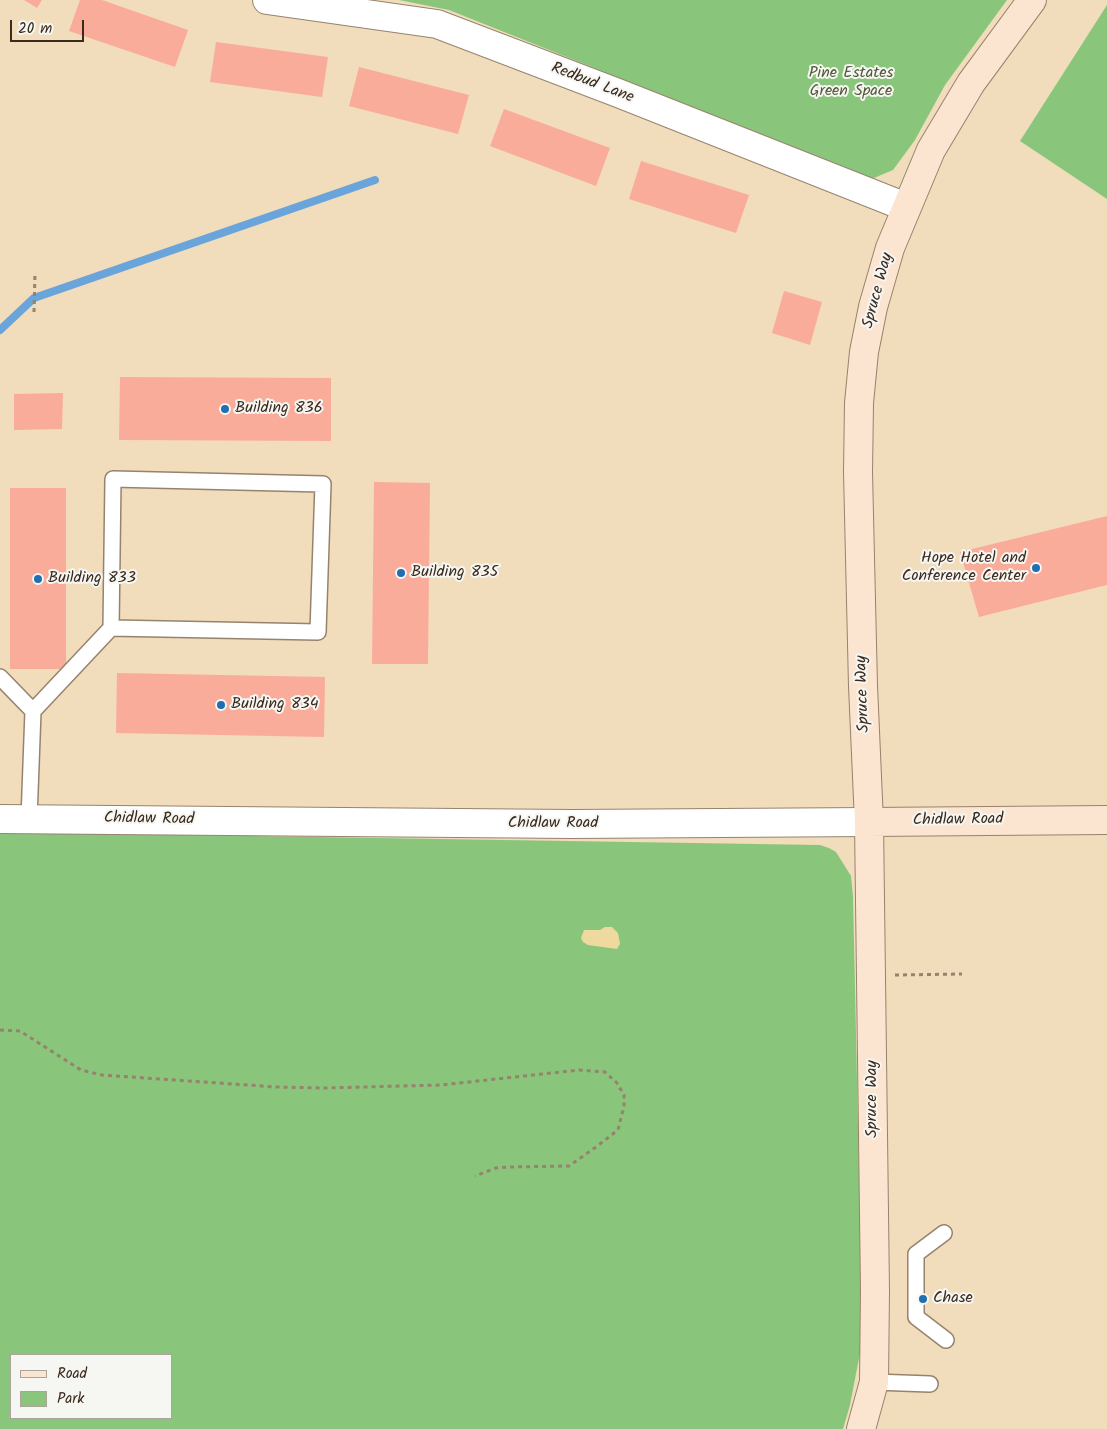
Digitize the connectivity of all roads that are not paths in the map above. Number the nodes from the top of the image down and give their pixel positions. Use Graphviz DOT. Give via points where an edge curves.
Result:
graph roads {
  1 [pos="267,0"];
  2 [pos="1032,0"];
  3 [pos="906,207"];
  4 [pos="111,628"];
  5 [pos="0,677"];
  6 [pos="33,711"];
  7 [pos="0,819"];
  8 [pos="29,819"];
  9 [pos="1107,820"];
  10 [pos="869,822"];
  11 [pos="944,1233"];
  12 [pos="946,1340"];
  13 [pos="874,1382"];
  14 [pos="930,1384"];
  15 [pos="861,1429"];
  1 -- 3 [label="street, Redbud Lane" via="436,24"];
  2 -- 3 [label="street, Spruce Way" via="971,83 931,150"];
  3 -- 10 [label="street, Spruce Way" via="873,307 859,403 862,667"];
  4 -- 4 [label="lane" via="113,480 323,484 318,632"];
  4 -- 6 [label="lane"];
  5 -- 6 [label="lane"];
  6 -- 8 [label="lane"];
  7 -- 8 [label="street, Chidlaw Road"];
  8 -- 10 [label="street, Chidlaw Road" via="572,824"];
  9 -- 10 [label="street, Chidlaw Road"];
  10 -- 13 [label="street, Spruce Way" via="876,1291"];
  11 -- 12 [label="lane" via="916,1254 916,1318"];
  13 -- 14 [label="lane"];
  13 -- 15 [label="street, Spruce Way"];
}
